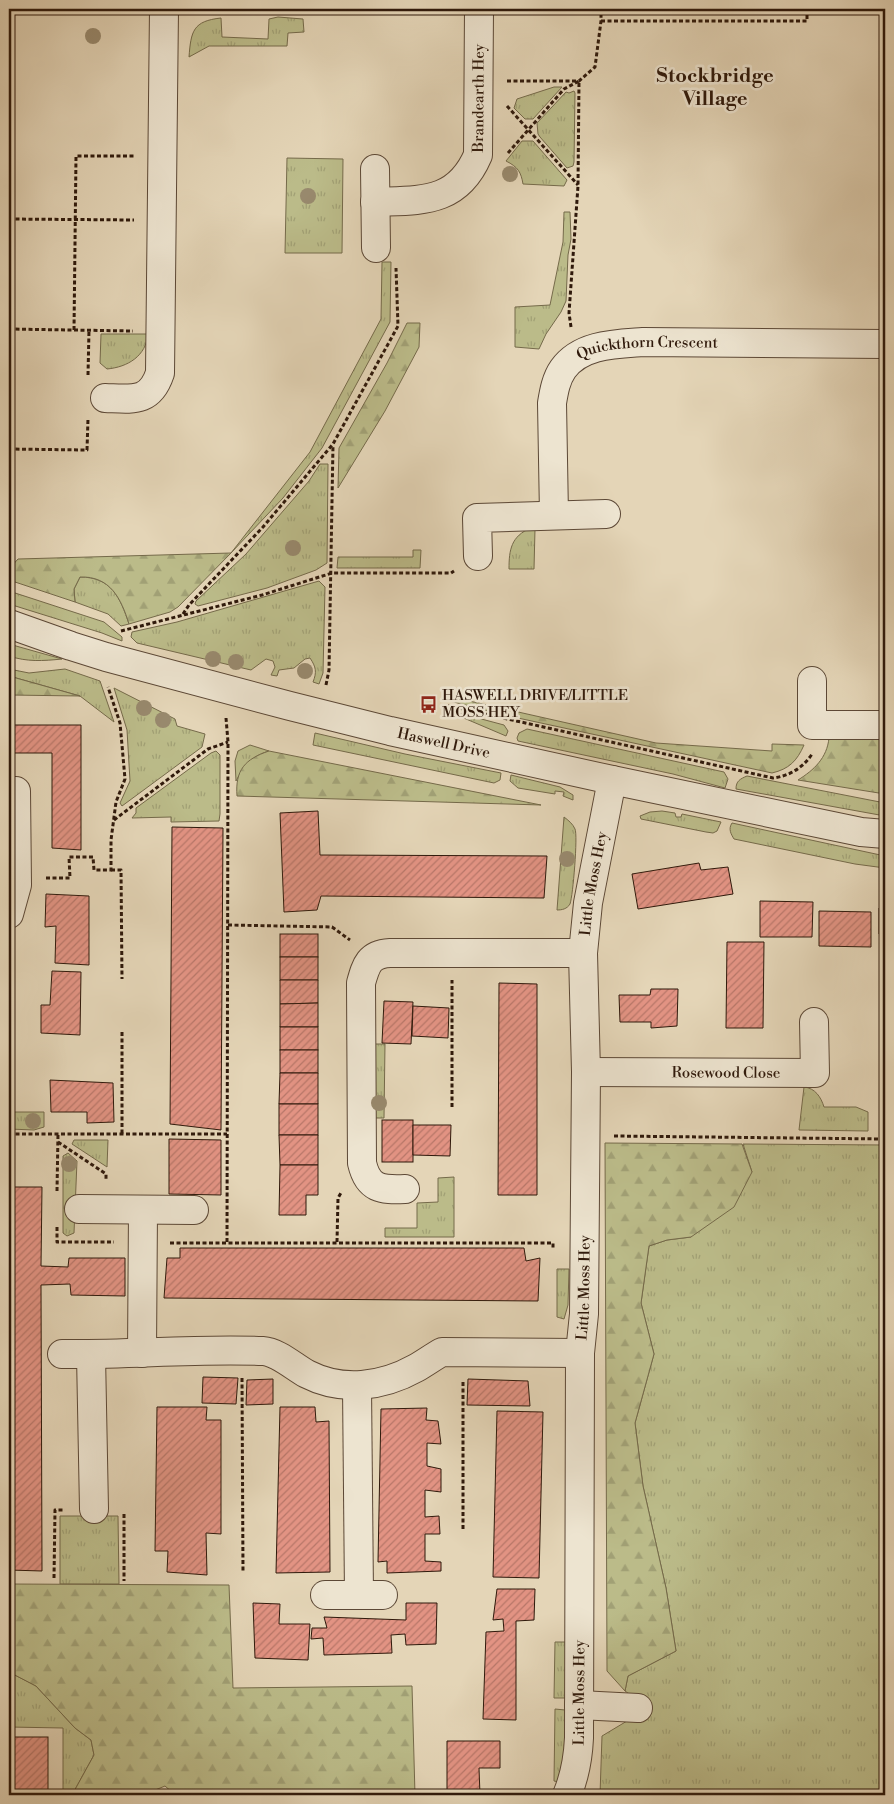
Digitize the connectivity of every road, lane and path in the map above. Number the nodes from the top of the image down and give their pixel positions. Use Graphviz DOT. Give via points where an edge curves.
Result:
graph roads {
  1 [pos="164,9"];
  2 [pos="479,9"];
  3 [pos="601,9"];
  4 [pos="807,9"];
  5 [pos="601,21"];
  6 [pos="482,81"];
  7 [pos="578,81"];
  8 [pos="528,130"];
  9 [pos="478,155"];
  10 [pos="162,157"];
  11 [pos="375,169"];
  12 [pos="578,186"];
  13 [pos="375,202"];
  14 [pos="9,219"];
  15 [pos="75,220"];
  16 [pos="162,220"];
  17 [pos="376,248"];
  18 [pos="9,329"];
  19 [pos="74,330"];
  20 [pos="89,330"];
  21 [pos="160,332"];
  22 [pos="885,344"];
  23 [pos="576,357"];
  24 [pos="97,398"];
  25 [pos="333,444"];
  26 [pos="9,449"];
  27 [pos="606,514"];
  28 [pos="554,516"];
  29 [pos="478,556"];
  30 [pos="332,573"];
  31 [pos="183,614"];
  32 [pos="9,624"];
  33 [pos="120,631"];
  34 [pos="106,657"];
  35 [pos="812,681"];
  36 [pos="223,688"];
  37 [pos="325,688"];
  38 [pos="817,725"];
  39 [pos="885,725"];
  40 [pos="228,742"];
  41 [pos="441,742"];
  42 [pos="612,780"];
  43 [pos="16,791"];
  44 [pos="113,821"];
  45 [pos="885,834"];
  46 [pos="111,870"];
  47 [pos="17,878"];
  48 [pos="9,914"];
  49 [pos="228,925"];
  50 [pos="452,953"];
  51 [pos="583,953"];
  52 [pos="372,957"];
  53 [pos="122,980"];
  54 [pos="814,1022"];
  55 [pos="122,1032"];
  56 [pos="586,1072"];
  57 [pos="452,1107"];
  58 [pos="9,1134"];
  59 [pos="58,1134"];
  60 [pos="122,1134"];
  61 [pos="227,1134"];
  62 [pos="586,1136"];
  63 [pos="885,1139"];
  64 [pos="58,1142"];
  65 [pos="362,1163"];
  66 [pos="405,1189"];
  67 [pos="57,1192"];
  68 [pos="106,1210"];
  69 [pos="143,1210"];
  70 [pos="194,1210"];
  71 [pos="68,1216"];
  72 [pos="226,1242"];
  73 [pos="338,1242"];
  74 [pos="144,1243"];
  75 [pos="585,1256"];
  76 [pos="241,1351"];
  77 [pos="463,1352"];
  78 [pos="142,1353"];
  79 [pos="62,1354"];
  80 [pos="580,1354"];
  81 [pos="91,1355"];
  82 [pos="356,1386"];
  83 [pos="94,1510"];
  84 [pos="462,1529"];
  85 [pos="244,1572"];
  86 [pos="325,1595"];
  87 [pos="579,1705"];
  88 [pos="638,1708"];
  89 [pos="566,1795"];
  1 -- 10 [label="street"];
  2 -- 6 [label="street, Brandearth Hey"];
  3 -- 5 [label="path"];
  4 -- 5 [label="path" via="807,21"];
  5 -- 7 [label="path" via="595,67"];
  6 -- 7 [label="path"];
  6 -- 8 [label="path"];
  6 -- 9 [label="street, Brandearth Hey"];
  7 -- 8 [label="path" via="564,89"];
  7 -- 12 [label="path"];
  8 -- 9 [label="path" via="504,157"];
  8 -- 12 [label="path"];
  9 -- 13 [label="street, Brandearth Hey" via="471,171 456,186 433,198"];
  10 -- 15 [label="path" via="76,156"];
  10 -- 16 [label="street"];
  11 -- 13 [label="street"];
  12 -- 23 [label="path" via="569,313"];
  13 -- 17 [label="street"];
  14 -- 15 [label="path"];
  15 -- 16 [label="path"];
  15 -- 19 [label="path"];
  16 -- 21 [label="street"];
  17 -- 25 [label="path" via="395,256 398,326"];
  18 -- 19 [label="path"];
  19 -- 20 [label="path"];
  20 -- 21 [label="path"];
  20 -- 24 [label="path"];
  21 -- 24 [label="street" via="160,373 151,391 135,399"];
  22 -- 23 [label="street, Quickthorn Crescent" via="643,342 612,344"];
  23 -- 28 [label="street, Quickthorn Crescent" via="563,369 555,385 552,403"];
  24 -- 26 [label="path" via="87,450"];
  25 -- 30 [label="path"];
  25 -- 31 [label="path"];
  27 -- 28 [label="street"];
  28 -- 29 [label="street" via="477,518"];
  29 -- 30 [label="path" via="451,572"];
  30 -- 31 [label="path" via="262,595"];
  30 -- 37 [label="path" via="329,670"];
  31 -- 33 [label="path"];
  32 -- 34 [label="street, Haswell Drive"];
  34 -- 36 [label="street, Haswell Drive"];
  34 -- 44 [label="path" via="105,677 120,723 125,780"];
  35 -- 38 [label="street" via="812,725"];
  36 -- 40 [label="path"];
  36 -- 41 [label="street, Haswell Drive"];
  38 -- 39 [label="street"];
  38 -- 41 [label="path" via="815,749 808,761 797,770 773,778 449,706"];
  40 -- 44 [label="path" via="208,749"];
  40 -- 49 [label="path"];
  41 -- 42 [label="street, Haswell Drive"];
  42 -- 45 [label="street, Haswell Drive" via="862,832"];
  42 -- 51 [label="street, Little Moss Hey" via="588,903"];
  43 -- 47 [label="street"];
  44 -- 46 [label="path"];
  46 -- 47 [label="path" via="94,870 93,857 70,856 70,878"];
  46 -- 53 [label="path" via="121,870"];
  47 -- 48 [label="street"];
  49 -- 52 [label="path" via="332,927"];
  49 -- 61 [label="path"];
  50 -- 51 [label="street"];
  50 -- 52 [label="street" via="381,954"];
  50 -- 57 [label="path"];
  51 -- 56 [label="street, Little Moss Hey"];
  52 -- 65 [label="street" via="361,984"];
  54 -- 56 [label="street, Rosewood Close" via="815,1073"];
  55 -- 60 [label="path"];
  56 -- 62 [label="street, Little Moss Hey"];
  58 -- 59 [label="path"];
  59 -- 60 [label="path"];
  59 -- 64 [label="path"];
  60 -- 61 [label="path"];
  61 -- 72 [label="path"];
  62 -- 63 [label="path"];
  62 -- 75 [label="street, Little Moss Hey"];
  64 -- 67 [label="path"];
  64 -- 68 [label="path" via="106,1174"];
  65 -- 66 [label="street" via="365,1175 380,1188"];
  65 -- 73 [label="path" via="338,1198"];
  68 -- 69 [label="street"];
  68 -- 71 [label="street"];
  69 -- 70 [label="street"];
  69 -- 74 [label="street"];
  71 -- 74 [label="path" via="57,1242"];
  72 -- 73 [label="path"];
  72 -- 74 [label="path"];
  73 -- 75 [label="path" via="553,1243 553,1256"];
  74 -- 78 [label="street"];
  75 -- 80 [label="street, Little Moss Hey"];
  76 -- 78 [label="street"];
  76 -- 82 [label="street" via="267,1351 320,1380"];
  76 -- 85 [label="path"];
  77 -- 80 [label="street"];
  77 -- 82 [label="street" via="442,1352 394,1378"];
  77 -- 84 [label="path"];
  78 -- 81 [label="street"];
  79 -- 81 [label="street"];
  80 -- 87 [label="street, Little Moss Hey"];
  81 -- 83 [label="street"];
  82 -- 86 [label="street" via="371,1595"];
  87 -- 88 [label="street"];
  87 -- 89 [label="street, Little Moss Hey" via="578,1762"];
}
